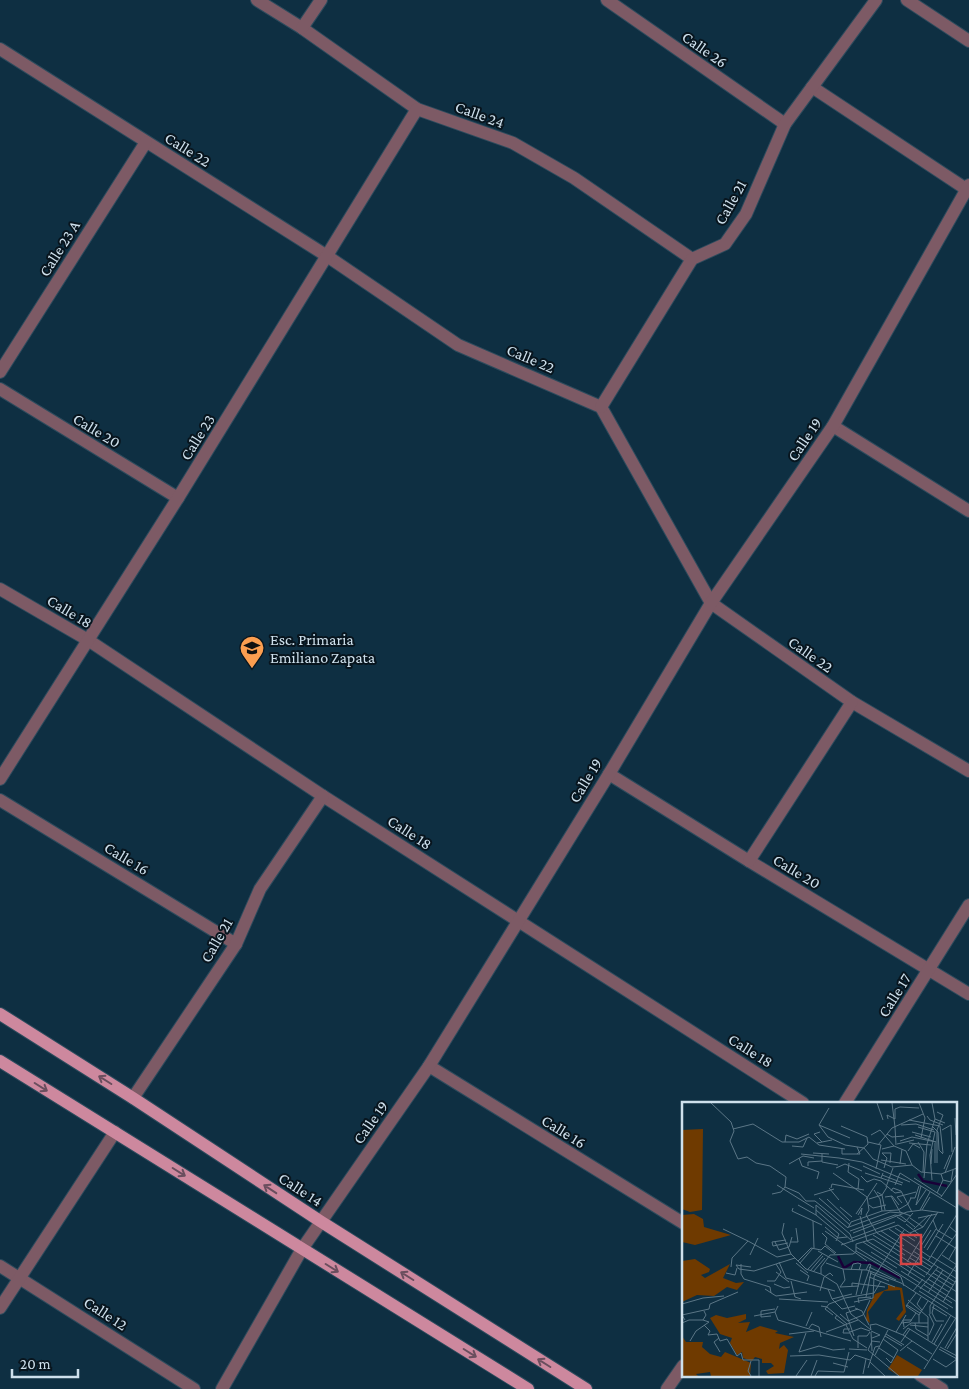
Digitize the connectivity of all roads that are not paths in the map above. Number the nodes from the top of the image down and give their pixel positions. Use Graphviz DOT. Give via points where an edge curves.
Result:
graph roads {
  1 [pos="258,0"];
  2 [pos="321,0"];
  3 [pos="607,0"];
  4 [pos="876,0"];
  5 [pos="907,0"];
  6 [pos="302,28"];
  7 [pos="969,41"];
  8 [pos="0,49"];
  9 [pos="812,87"];
  10 [pos="417,109"];
  11 [pos="785,124"];
  12 [pos="146,142"];
  13 [pos="968,187"];
  14 [pos="327,256"];
  15 [pos="692,259"];
  16 [pos="0,372"];
  17 [pos="0,389"];
  18 [pos="601,407"];
  19 [pos="833,426"];
  20 [pos="178,498"];
  21 [pos="969,511"];
  22 [pos="0,588"];
  23 [pos="711,604"];
  24 [pos="88,640"];
  25 [pos="852,702"];
  26 [pos="969,771"];
  27 [pos="608,774"];
  28 [pos="0,779"];
  29 [pos="323,796"];
  30 [pos="0,800"];
  31 [pos="749,861"];
  32 [pos="969,904"];
  33 [pos="518,921"];
  34 [pos="236,944"];
  35 [pos="929,969"];
  36 [pos="969,994"];
  37 [pos="0,1014"];
  38 [pos="0,1061"];
  39 [pos="429,1066"];
  40 [pos="132,1098"];
  41 [pos="801,1102"];
  42 [pos="846,1102"];
  43 [pos="115,1132"];
  44 [pos="956,1196"];
  45 [pos="969,1204"];
  46 [pos="320,1221"];
  47 [pos="682,1222"];
  48 [pos="302,1249"];
  49 [pos="0,1266"];
  50 [pos="20,1277"];
  51 [pos="0,1308"];
  52 [pos="682,1367"];
  53 [pos="922,1376"];
  54 [pos="194,1389"];
  55 [pos="222,1389"];
  56 [pos="528,1389"];
  57 [pos="586,1389"];
  58 [pos="667,1389"];
  59 [pos="942,1389"];
  1 -- 6 [label="street, Calle 24"];
  2 -- 6 [label="street"];
  3 -- 11 [label="street, Calle 26"];
  4 -- 9 [label="street, Calle 21"];
  5 -- 7 [label="street"];
  6 -- 10 [label="street, Calle 24"];
  8 -- 12 [label="street, Calle 22"];
  9 -- 11 [label="street, Calle 21"];
  9 -- 13 [label="street"];
  10 -- 14 [label="street, Calle 23"];
  10 -- 15 [label="street, Calle 24" via="512,143 574,178"];
  11 -- 15 [label="street, Calle 21" via="746,214 725,244"];
  12 -- 14 [label="street, Calle 22"];
  12 -- 16 [label="street, Calle 23 A"];
  13 -- 19 [label="street, Calle 19"];
  14 -- 18 [label="street, Calle 22" via="458,345"];
  14 -- 20 [label="street, Calle 23"];
  15 -- 18 [label="street"];
  17 -- 20 [label="street, Calle 20"];
  18 -- 23 [label="street, Calle 22"];
  19 -- 21 [label="street"];
  19 -- 23 [label="street, Calle 19"];
  20 -- 24 [label="street, Calle 23"];
  22 -- 24 [label="street, Calle 18"];
  23 -- 25 [label="street, Calle 22"];
  23 -- 27 [label="street, Calle 19"];
  24 -- 28 [label="street, Calle 23"];
  24 -- 29 [label="street, Calle 18"];
  25 -- 26 [label="street, Calle 22"];
  25 -- 31 [label="street"];
  27 -- 31 [label="street, Calle 20"];
  27 -- 33 [label="street, Calle 19"];
  29 -- 33 [label="street, Calle 18"];
  29 -- 34 [label="street, Calle 21" via="260,889"];
  30 -- 34 [label="street, Calle 16"];
  31 -- 35 [label="street, Calle 20"];
  32 -- 35 [label="street, Calle 17"];
  33 -- 39 [label="street, Calle 19"];
  33 -- 41 [label="street, Calle 18"];
  34 -- 40 [label="street, Calle 21"];
  35 -- 36 [label="street, Calle 20"];
  35 -- 42 [label="street, Calle 17"];
  40 -- 37 [label="main road, Calle 14, one-way"];
  38 -- 43 [label="main road, one-way"];
  39 -- 46 [label="street, Calle 19"];
  39 -- 47 [label="street, Calle 16"];
  46 -- 40 [label="main road, Calle 14, one-way"];
  43 -- 48 [label="main road, one-way"];
  43 -- 50 [label="street"];
  44 -- 45 [label="street"];
  46 -- 48 [label="street, Calle 19"];
  57 -- 46 [label="main road, Calle 14, one-way"];
  48 -- 55 [label="street, Calle 19"];
  48 -- 56 [label="main road, one-way"];
  49 -- 50 [label="street, Calle 12"];
  50 -- 51 [label="street"];
  50 -- 54 [label="street, Calle 12"];
  52 -- 58 [label="street"];
  53 -- 59 [label="street"];
}
